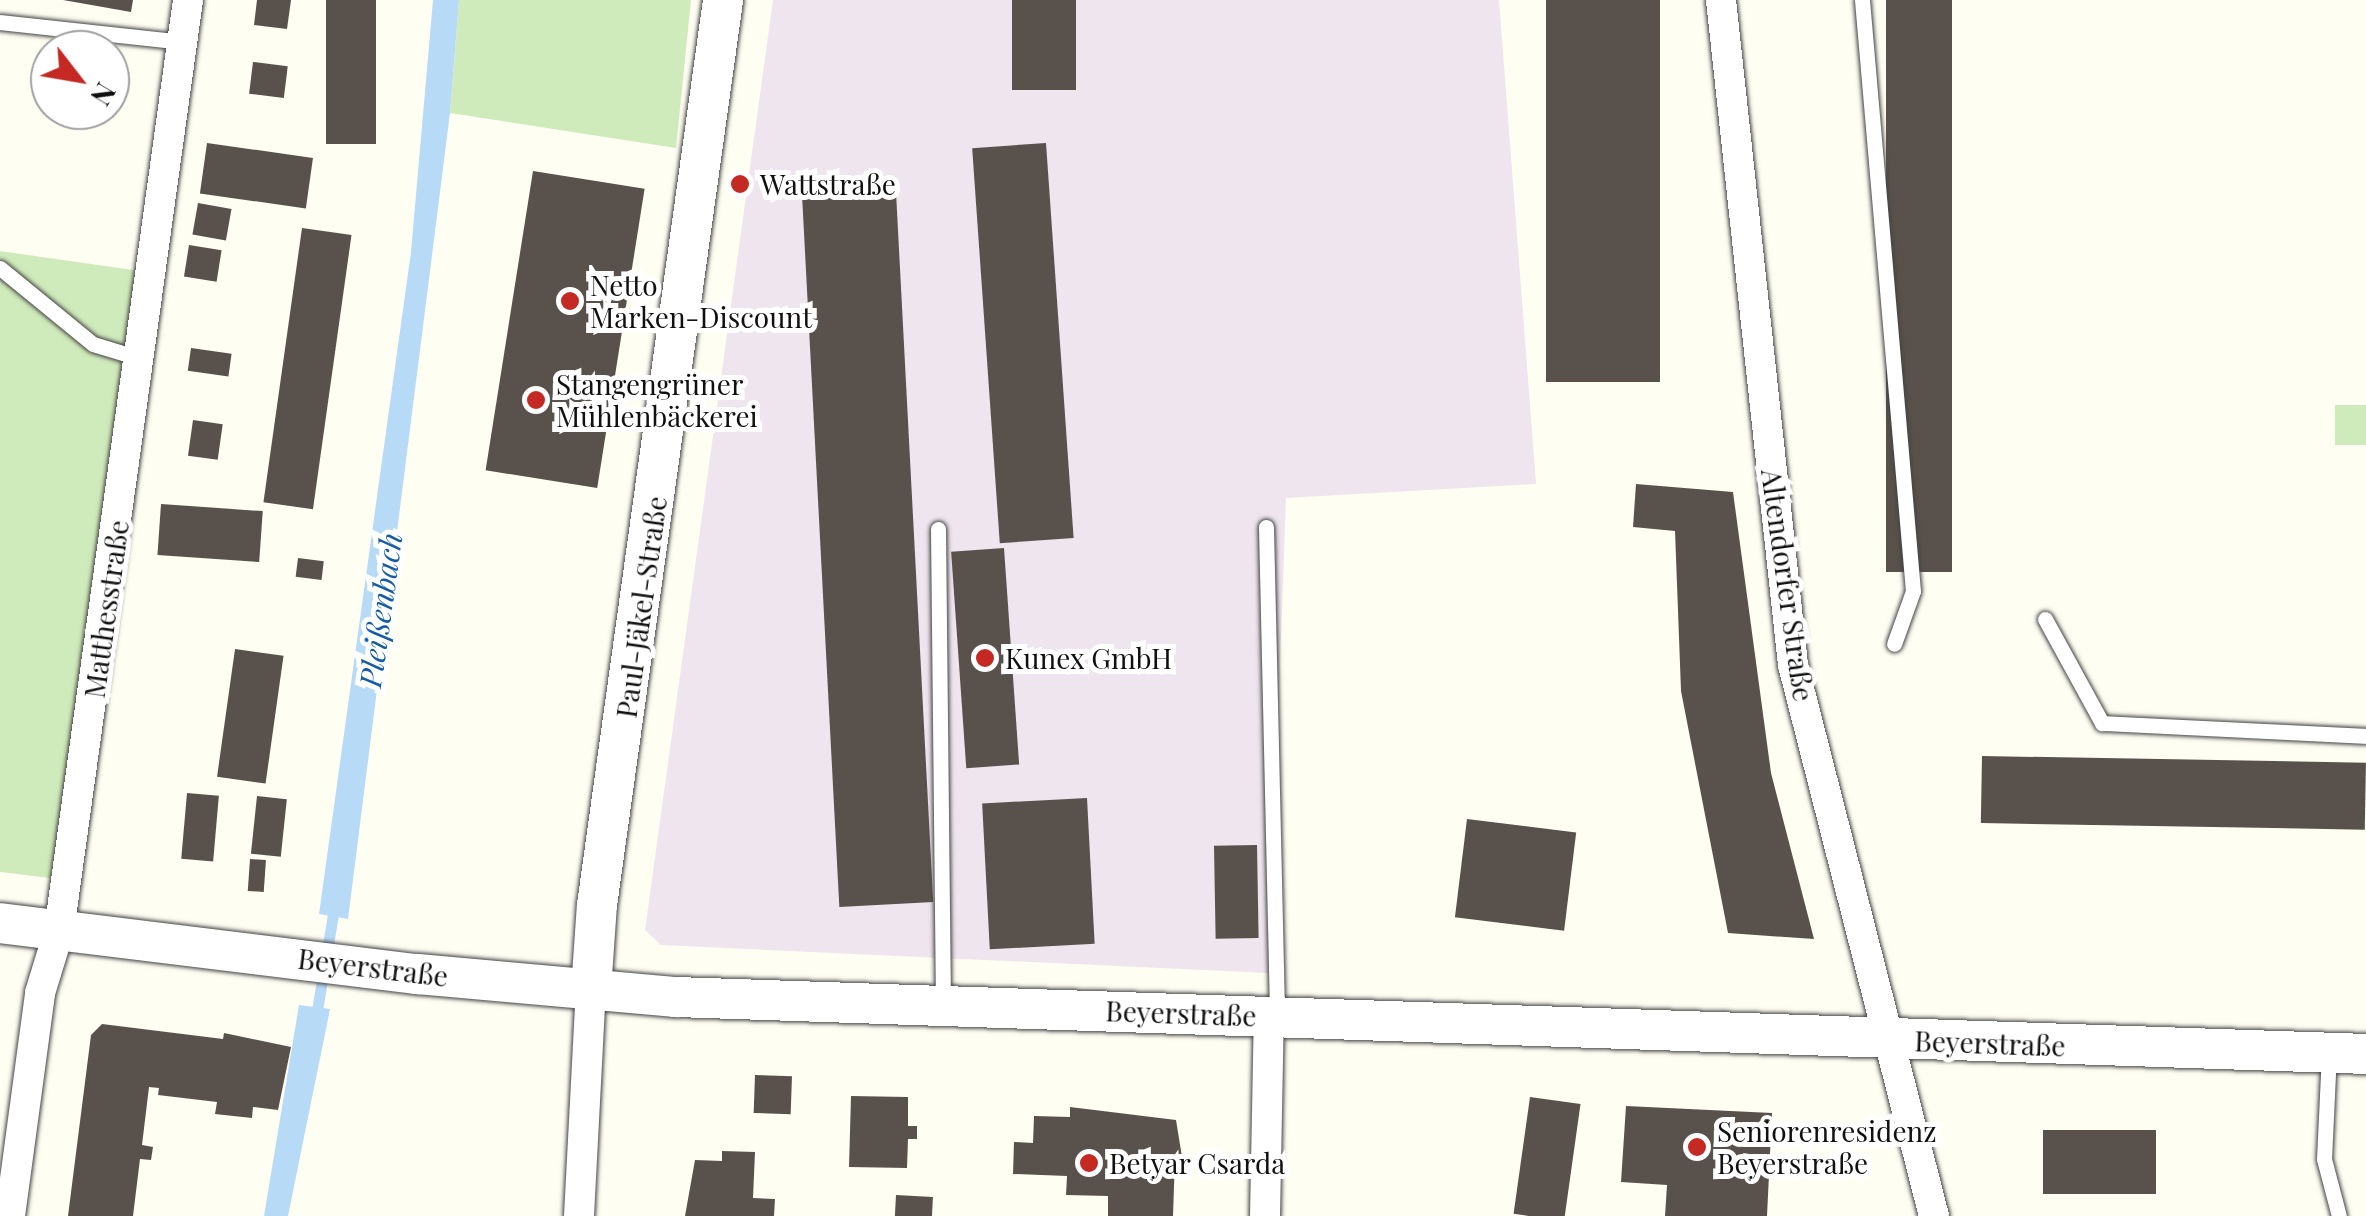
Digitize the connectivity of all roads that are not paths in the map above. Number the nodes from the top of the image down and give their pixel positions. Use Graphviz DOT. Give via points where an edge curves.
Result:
graph roads {
  1 [pos="188,0"];
  2 [pos="723,0"];
  3 [pos="1720,0"];
  4 [pos="1862,0"];
  5 [pos="0,22"];
  6 [pos="183,42"];
  7 [pos="0,268"];
  8 [pos="142,359"];
  9 [pos="1266,527"];
  10 [pos="938,530"];
  11 [pos="2046,619"];
  12 [pos="1894,644"];
  13 [pos="2366,736"];
  14 [pos="0,922"];
  15 [pos="59,931"];
  16 [pos="591,990"];
  17 [pos="942,1005"];
  18 [pos="1273,1016"];
  19 [pos="1887,1040"];
  20 [pos="2347,1053"];
  21 [pos="10,1216"];
  22 [pos="579,1216"];
  23 [pos="1266,1216"];
  24 [pos="1934,1216"];
  25 [pos="2340,1216"];
  1 -- 6 [label="street, Matthesstraße"];
  2 -- 16 [label="street, Paul-Jäkel-Straße" via="597,905"];
  3 -- 19 [label="street, Altendorfer Straße" via="1793,665"];
  4 -- 12 [label="lane" via="1913,591"];
  5 -- 6 [label="lane"];
  6 -- 8 [label="street, Matthesstraße"];
  7 -- 8 [label="lane" via="93,344"];
  8 -- 15 [label="street, Matthesstraße"];
  9 -- 18 [label="lane"];
  10 -- 17 [label="lane"];
  11 -- 13 [label="lane" via="2102,723"];
  14 -- 15 [label="street, Beyerstraße"];
  15 -- 16 [label="street, Beyerstraße"];
  15 -- 21 [label="street, Matthesstraße" via="40,993"];
  16 -- 17 [label="street, Beyerstraße"];
  16 -- 22 [label="street, Paul-Jäkel-Straße"];
  17 -- 18 [label="street, Beyerstraße"];
  18 -- 19 [label="street, Beyerstraße"];
  18 -- 23 [label="street"];
  19 -- 20 [label="street, Beyerstraße"];
  19 -- 24 [label="street, Altendorfer Straße"];
  20 -- 25 [label="lane" via="2324,1159 2331,1205"];
}
